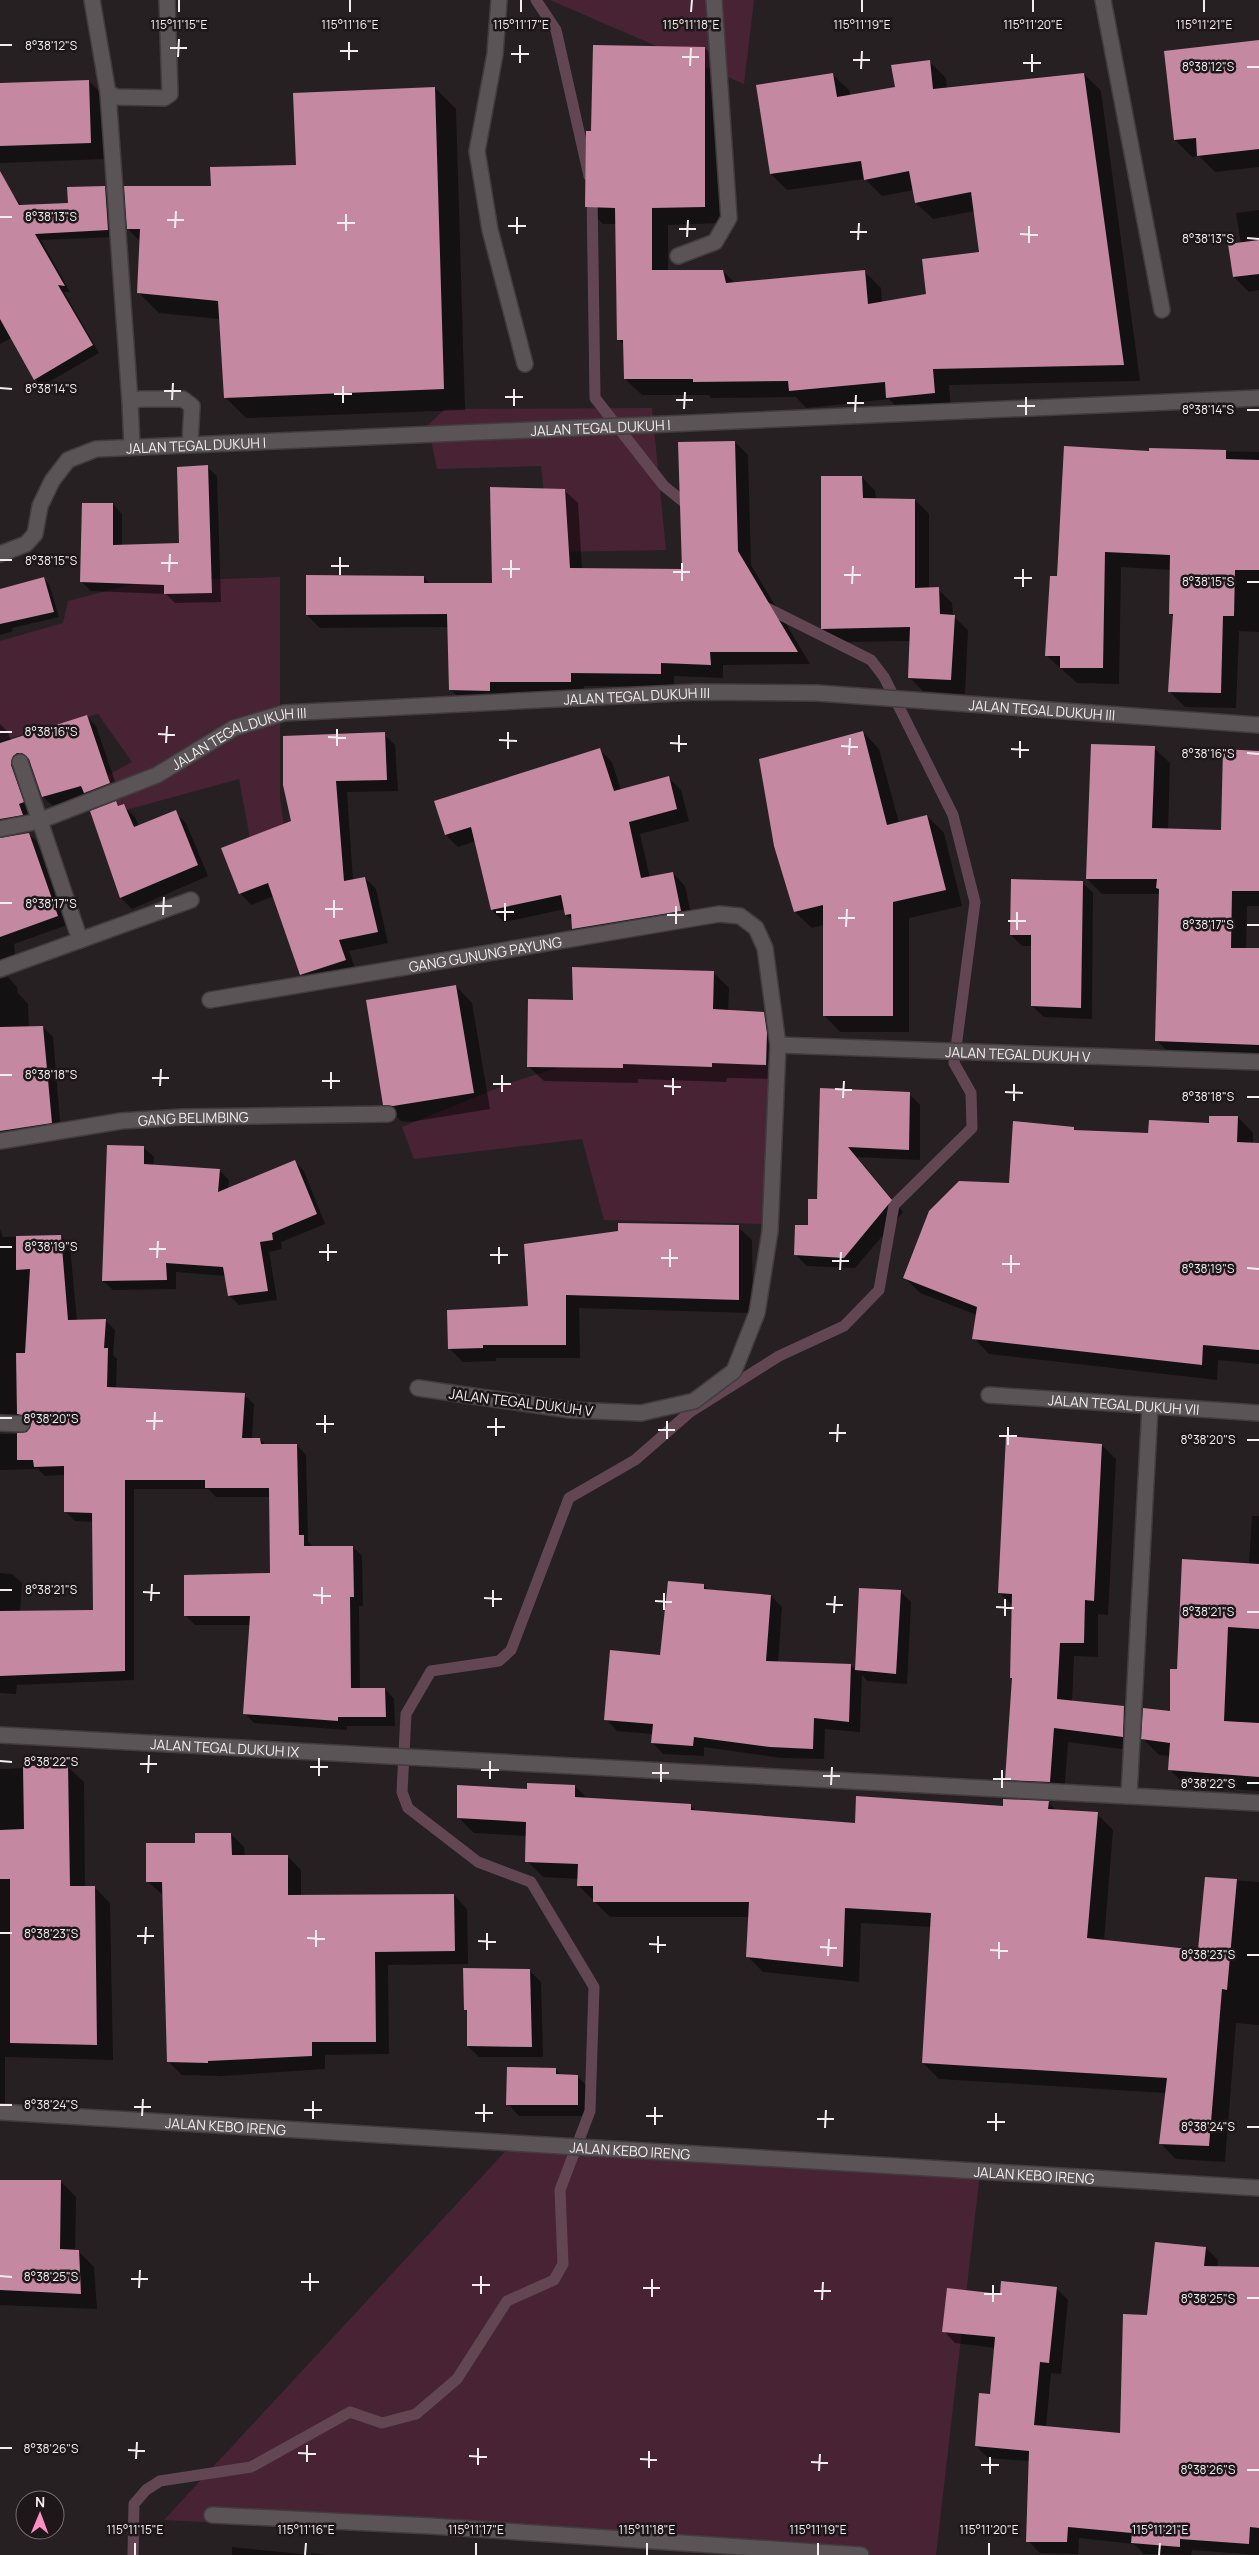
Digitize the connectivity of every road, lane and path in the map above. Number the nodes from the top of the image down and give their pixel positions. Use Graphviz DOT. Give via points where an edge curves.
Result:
graph roads {
  1 [pos="92,0"];
  2 [pos="167,0"];
  3 [pos="499,0"];
  4 [pos="714,0"];
  5 [pos="1103,0"];
  6 [pos="108,93"];
  7 [pos="678,256"];
  8 [pos="1162,310"];
  9 [pos="525,364"];
  10 [pos="1259,398"];
  11 [pos="130,402"];
  12 [pos="190,443"];
  13 [pos="132,446"];
  14 [pos="0,554"];
  15 [pos="1259,725"];
  16 [pos="20,762"];
  17 [pos="39,821"];
  18 [pos="0,829"];
  19 [pos="190,900"];
  20 [pos="80,940"];
  21 [pos="0,969"];
  22 [pos="210,1000"];
  23 [pos="778,1045"];
  24 [pos="1259,1062"];
  25 [pos="388,1114"];
  26 [pos="0,1141"];
  27 [pos="418,1388"];
  28 [pos="989,1395"];
  29 [pos="1150,1408"];
  30 [pos="1259,1413"];
  31 [pos="0,1423"];
  32 [pos="22,1424"];
  33 [pos="0,1735"];
  34 [pos="1129,1795"];
  35 [pos="1259,1803"];
  36 [pos="0,2112"];
  37 [pos="1259,2188"];
  38 [pos="212,2515"];
  39 [pos="861,2555"];
  1 -- 6 [label="street"];
  2 -- 6 [label="street" via="170,94 164,98 117,97"];
  3 -- 9 [label="street" via="495,54 477,151 490,230"];
  4 -- 7 [label="street" via="729,218 716,242"];
  5 -- 8 [label="street"];
  6 -- 11 [label="street"];
  10 -- 12 [label="street, JALAN TEGAL DUKUH I"];
  11 -- 12 [label="street" via="183,399 192,406"];
  11 -- 13 [label="street"];
  12 -- 13 [label="street, JALAN TEGAL DUKUH I"];
  13 -- 14 [label="street, JALAN TEGAL DUKUH I" via="96,449 68,460 52,480 40,506 35,534 26,544"];
  15 -- 17 [label="street, JALAN TEGAL DUKUH III" via="817,694 697,692 284,713 234,728 157,775"];
  16 -- 17 [label="street"];
  17 -- 18 [label="street, JALAN TEGAL DUKUH III"];
  17 -- 20 [label="street"];
  19 -- 20 [label="street"];
  20 -- 21 [label="street"];
  22 -- 23 [label="street, GANG GUNUNG PAYUNG" via="719,914 740,916 756,928 765,948"];
  23 -- 24 [label="street, JALAN TEGAL DUKUH V"];
  23 -- 27 [label="street, JALAN TEGAL DUKUH V" via="770,1231 757,1314 734,1371 694,1401 641,1413 570,1410"];
  25 -- 26 [label="street, GANG BELIMBING" via="121,1121"];
  28 -- 29 [label="street, JALAN TEGAL DUKUH VII"];
  29 -- 30 [label="street, JALAN TEGAL DUKUH VII"];
  29 -- 34 [label="street"];
  31 -- 32 [label="street"];
  33 -- 34 [label="street, JALAN TEGAL DUKUH IX"];
  34 -- 35 [label="street, JALAN TEGAL DUKUH IX"];
  36 -- 37 [label="street, JALAN KEBO IRENG"];
  38 -- 39 [label="street" via="432,2526"];
}
